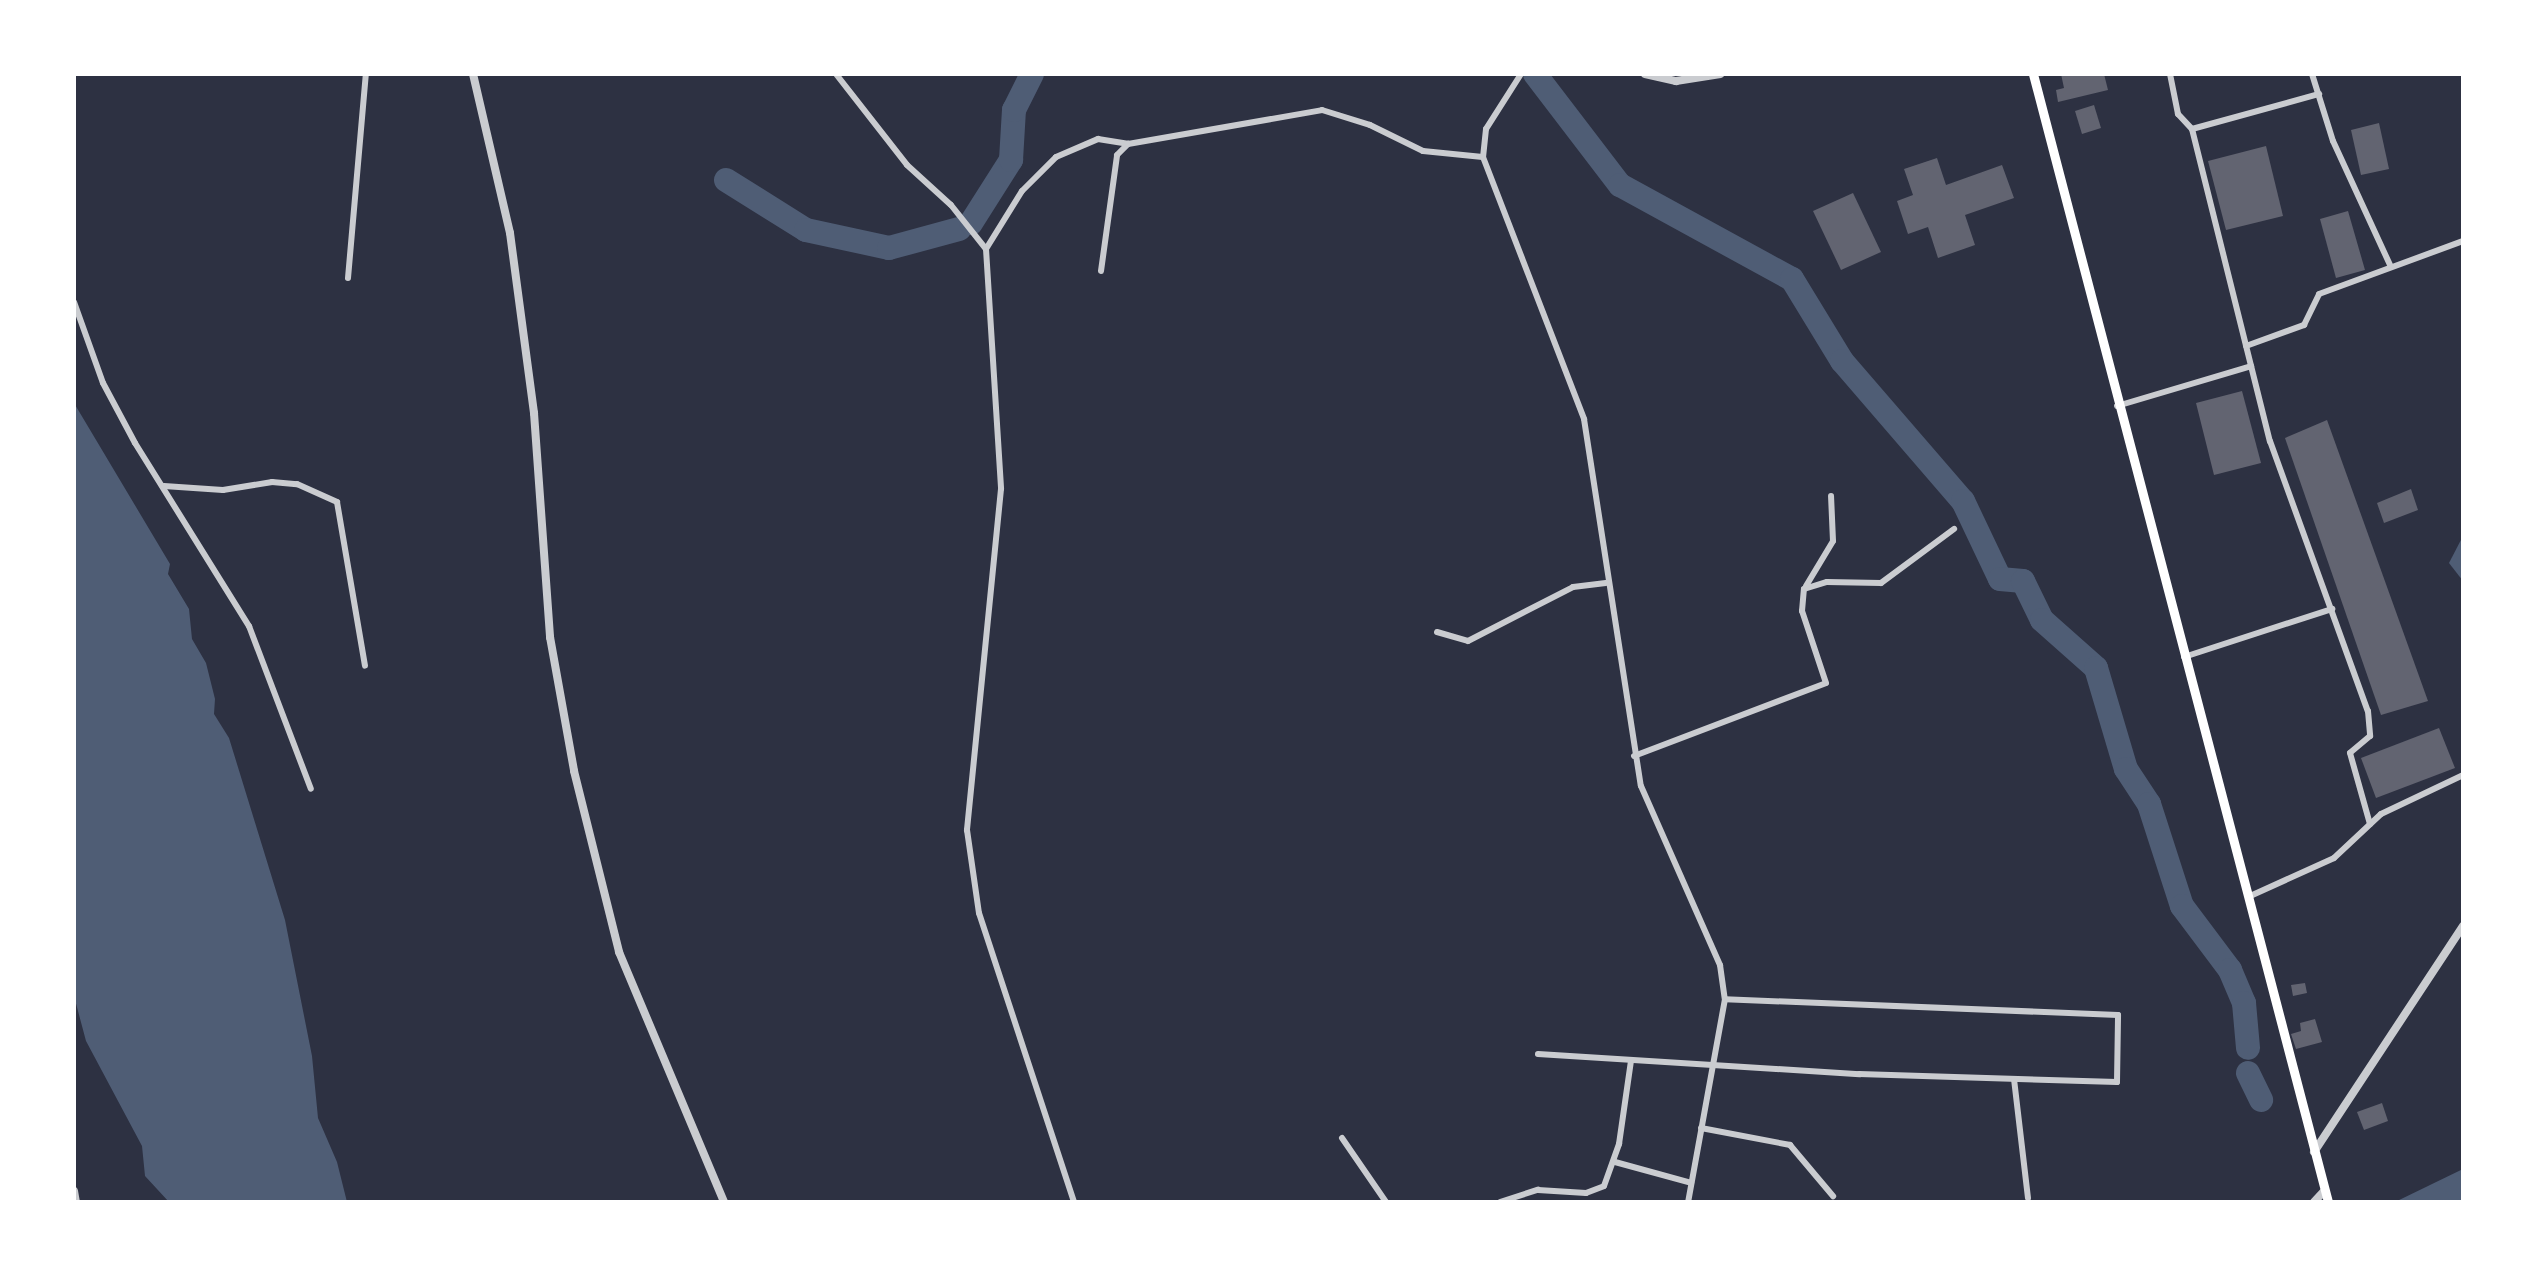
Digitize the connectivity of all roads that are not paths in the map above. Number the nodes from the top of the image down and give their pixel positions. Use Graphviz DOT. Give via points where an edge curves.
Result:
graph roads {
  1 [pos="366,74"];
  2 [pos="473,74"];
  3 [pos="836,74"];
  4 [pos="1521,74"];
  5 [pos="1645,74"];
  6 [pos="1720,74"];
  7 [pos="2033,74"];
  8 [pos="2170,74"];
  9 [pos="2312,74"];
  10 [pos="2319,94"];
  11 [pos="2192,129"];
  12 [pos="1128,144"];
  13 [pos="1483,157"];
  14 [pos="2463,241"];
  15 [pos="986,249"];
  16 [pos="2390,265"];
  17 [pos="1101,271"];
  18 [pos="348,278"];
  19 [pos="74,302"];
  20 [pos="2246,346"];
  21 [pos="2251,366"];
  22 [pos="2117,406"];
  23 [pos="164,486"];
  24 [pos="1831,496"];
  25 [pos="1954,529"];
  26 [pos="1606,583"];
  27 [pos="1804,589"];
  28 [pos="2332,609"];
  29 [pos="1437,632"];
  30 [pos="2184,657"];
  31 [pos="365,666"];
  32 [pos="1634,756"];
  33 [pos="2463,775"];
  34 [pos="311,789"];
  35 [pos="2370,824"];
  36 [pos="2248,897"];
  37 [pos="2463,926"];
  38 [pos="1725,999"];
  39 [pos="1538,1054"];
  40 [pos="1631,1061"];
  41 [pos="1715,1062"];
  42 [pos="2014,1079"];
  43 [pos="1701,1128"];
  44 [pos="1342,1138"];
  45 [pos="2314,1152"];
  46 [pos="1615,1162"];
  47 [pos="1691,1183"];
  48 [pos="2325,1190"];
  49 [pos="74,1191"];
  50 [pos="1573,1192"];
  51 [pos="1833,1196"];
  52 [pos="2028,1198"];
  53 [pos="76,1202"];
  54 [pos="724,1202"];
  55 [pos="1074,1202"];
  56 [pos="1386,1202"];
  57 [pos="1500,1202"];
  58 [pos="1575,1202"];
  59 [pos="1688,1202"];
  60 [pos="2314,1202"];
  61 [pos="2328,1202"];
  1 -- 18 [label="street"];
  2 -- 54 [label="street" via="510,233 534,413 550,637 574,771 619,952"];
  3 -- 15 [label="street" via="907,165 951,205"];
  4 -- 13 [label="street" via="1486,129"];
  5 -- 6 [label="street" via="1676,81"];
  7 -- 22 [label="main road"];
  8 -- 11 [label="street" via="2178,114"];
  9 -- 10 [label="street"];
  10 -- 11 [label="street"];
  10 -- 16 [label="street" via="2333,141"];
  11 -- 20 [label="street"];
  12 -- 13 [label="street" via="1322,110 1370,125 1423,151"];
  12 -- 15 [label="street" via="1098,139 1056,157 1022,191"];
  12 -- 17 [label="street" via="1117,155"];
  13 -- 26 [label="street" via="1584,419"];
  14 -- 16 [label="street"];
  15 -- 55 [label="street" via="1001,489 967,830 979,913"];
  16 -- 20 [label="street" via="2319,294 2304,325"];
  19 -- 23 [label="street" via="103,383"];
  20 -- 21 [label="street"];
  21 -- 22 [label="street"];
  21 -- 28 [label="street" via="2270,441"];
  22 -- 30 [label="main road"];
  23 -- 31 [label="street" via="223,490 297,484 337,502"];
  23 -- 34 [label="street" via="249,626"];
  24 -- 27 [label="street" via="1833,541"];
  25 -- 27 [label="street" via="1881,583 1827,582"];
  26 -- 29 [label="street" via="1573,587 1468,641"];
  26 -- 32 [label="street"];
  27 -- 32 [label="street" via="1802,611 1826,683"];
  28 -- 30 [label="street"];
  28 -- 35 [label="street" via="2368,711 2370,736 2350,753"];
  30 -- 36 [label="main road"];
  32 -- 38 [label="street" via="1641,786 1720,965"];
  33 -- 35 [label="street"];
  35 -- 36 [label="street" via="2334,858"];
  36 -- 45 [label="main road"];
  37 -- 45 [label="street"];
  38 -- 41 [label="street"];
  38 -- 42 [label="street" via="2118,1015 2117,1082"];
  39 -- 40 [label="street"];
  40 -- 41 [label="street"];
  40 -- 46 [label="street"];
  41 -- 42 [label="street"];
  41 -- 43 [label="street"];
  42 -- 52 [label="street"];
  43 -- 47 [label="street"];
  43 -- 51 [label="street" via="1790,1145"];
  44 -- 56 [label="street"];
  45 -- 48 [label="main road"];
  46 -- 47 [label="street"];
  46 -- 50 [label="street" via="1604,1186"];
  47 -- 59 [label="street"];
  48 -- 60 [label="street"];
  48 -- 61 [label="main road"];
  49 -- 53 [label="street"];
  50 -- 57 [label="street" via="1538,1190"];
  50 -- 58 [label="street"];
}
